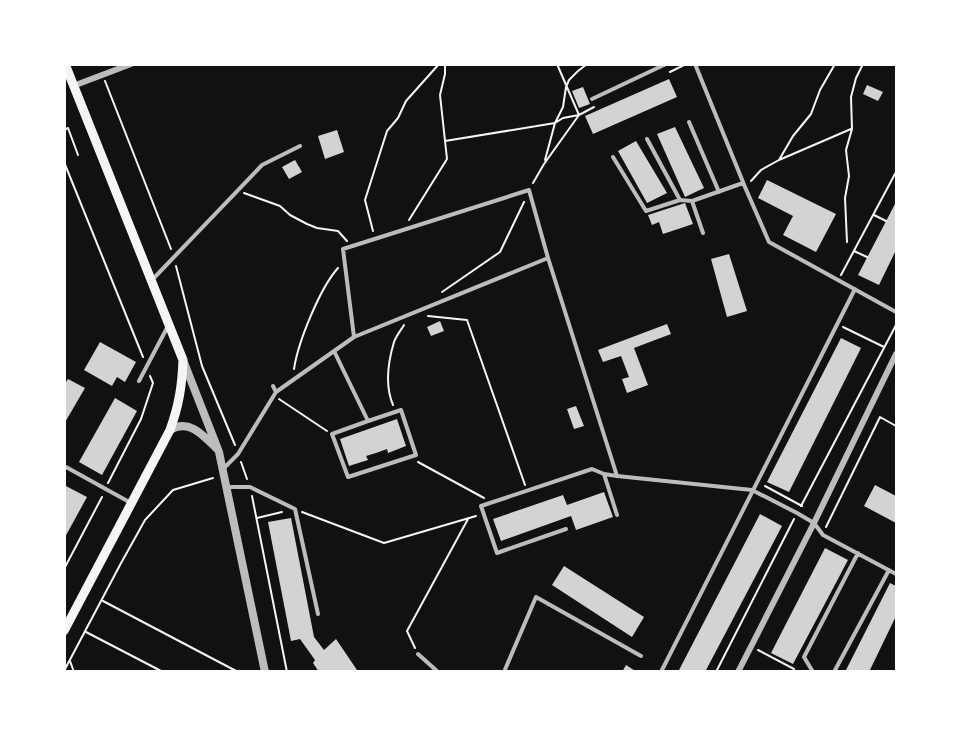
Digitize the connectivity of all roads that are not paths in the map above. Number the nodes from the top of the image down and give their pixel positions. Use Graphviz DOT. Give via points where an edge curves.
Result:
graph roads {
  1 [pos="131,64"];
  2 [pos="666,64"];
  3 [pos="695,64"];
  4 [pos="66,70"];
  5 [pos="73,86"];
  6 [pos="592,99"];
  7 [pos="689,122"];
  8 [pos="647,139"];
  9 [pos="300,146"];
  10 [pos="613,157"];
  11 [pos="744,185"];
  12 [pos="718,192"];
  13 [pos="680,200"];
  14 [pos="692,201"];
  15 [pos="704,233"];
  16 [pos="548,258"];
  17 [pos="151,281"];
  18 [pos="855,289"];
  19 [pos="897,312"];
  20 [pos="169,325"];
  21 [pos="354,337"];
  22 [pos="333,351"];
  23 [pos="897,354"];
  24 [pos="183,360"];
  25 [pos="139,381"];
  26 [pos="273,386"];
  27 [pos="276,392"];
  28 [pos="368,421"];
  29 [pos="170,430"];
  30 [pos="219,452"];
  31 [pos="66,467"];
  32 [pos="224,471"];
  33 [pos="604,474"];
  34 [pos="616,476"];
  35 [pos="227,487"];
  36 [pos="752,490"];
  37 [pos="131,504"];
  38 [pos="617,515"];
  39 [pos="814,523"];
  40 [pos="566,529"];
  41 [pos="858,553"];
  42 [pos="888,570"];
  43 [pos="897,574"];
  44 [pos="318,614"];
  45 [pos="65,629"];
  46 [pos="418,654"];
  47 [pos="641,656"];
  48 [pos="265,672"];
  49 [pos="438,672"];
  50 [pos="504,672"];
  51 [pos="661,672"];
  52 [pos="738,672"];
  53 [pos="813,672"];
  54 [pos="834,672"];
  1 -- 5 [label="street"];
  2 -- 6 [label="lane"];
  3 -- 11 [label="lane"];
  4 -- 5 [label="main road"];
  5 -- 17 [label="main road"];
  7 -- 12 [label="lane"];
  8 -- 13 [label="lane"];
  9 -- 17 [label="lane" via="262,165"];
  10 -- 13 [label="lane" via="646,211"];
  11 -- 12 [label="lane"];
  11 -- 18 [label="lane" via="769,242"];
  12 -- 14 [label="lane"];
  13 -- 14 [label="lane"];
  14 -- 15 [label="lane"];
  16 -- 21 [label="lane"];
  16 -- 21 [label="lane" via="529,190 343,249"];
  16 -- 34 [label="lane"];
  17 -- 20 [label="main road"];
  18 -- 19 [label="lane"];
  18 -- 36 [label="lane"];
  20 -- 24 [label="main road"];
  20 -- 25 [label="lane"];
  21 -- 22 [label="lane"];
  22 -- 27 [label="lane"];
  22 -- 28 [label="lane"];
  23 -- 39 [label="street"];
  24 -- 29 [label="main road" via="180,399"];
  24 -- 30 [label="street"];
  26 -- 27 [label="lane"];
  27 -- 32 [label="lane"];
  28 -- 28 [label="lane" via="332,434 348,477 416,455 401,410"];
  29 -- 30 [label="street" via="192,428"];
  29 -- 37 [label="main road"];
  30 -- 32 [label="street"];
  31 -- 37 [label="lane"];
  32 -- 35 [label="street"];
  33 -- 34 [label="lane"];
  33 -- 38 [label="lane"];
  33 -- 40 [label="lane" via="592,469 481,506 497,553"];
  34 -- 36 [label="lane"];
  35 -- 44 [label="lane" via="249,487 296,509"];
  35 -- 48 [label="street"];
  36 -- 39 [label="lane"];
  36 -- 51 [label="lane"];
  37 -- 45 [label="main road"];
  39 -- 41 [label="lane" via="823,534"];
  39 -- 52 [label="street"];
  41 -- 42 [label="lane"];
  41 -- 53 [label="lane" via="804,657"];
  42 -- 43 [label="lane"];
  42 -- 54 [label="lane"];
  46 -- 49 [label="lane"];
  47 -- 50 [label="lane" via="536,597"];
}
